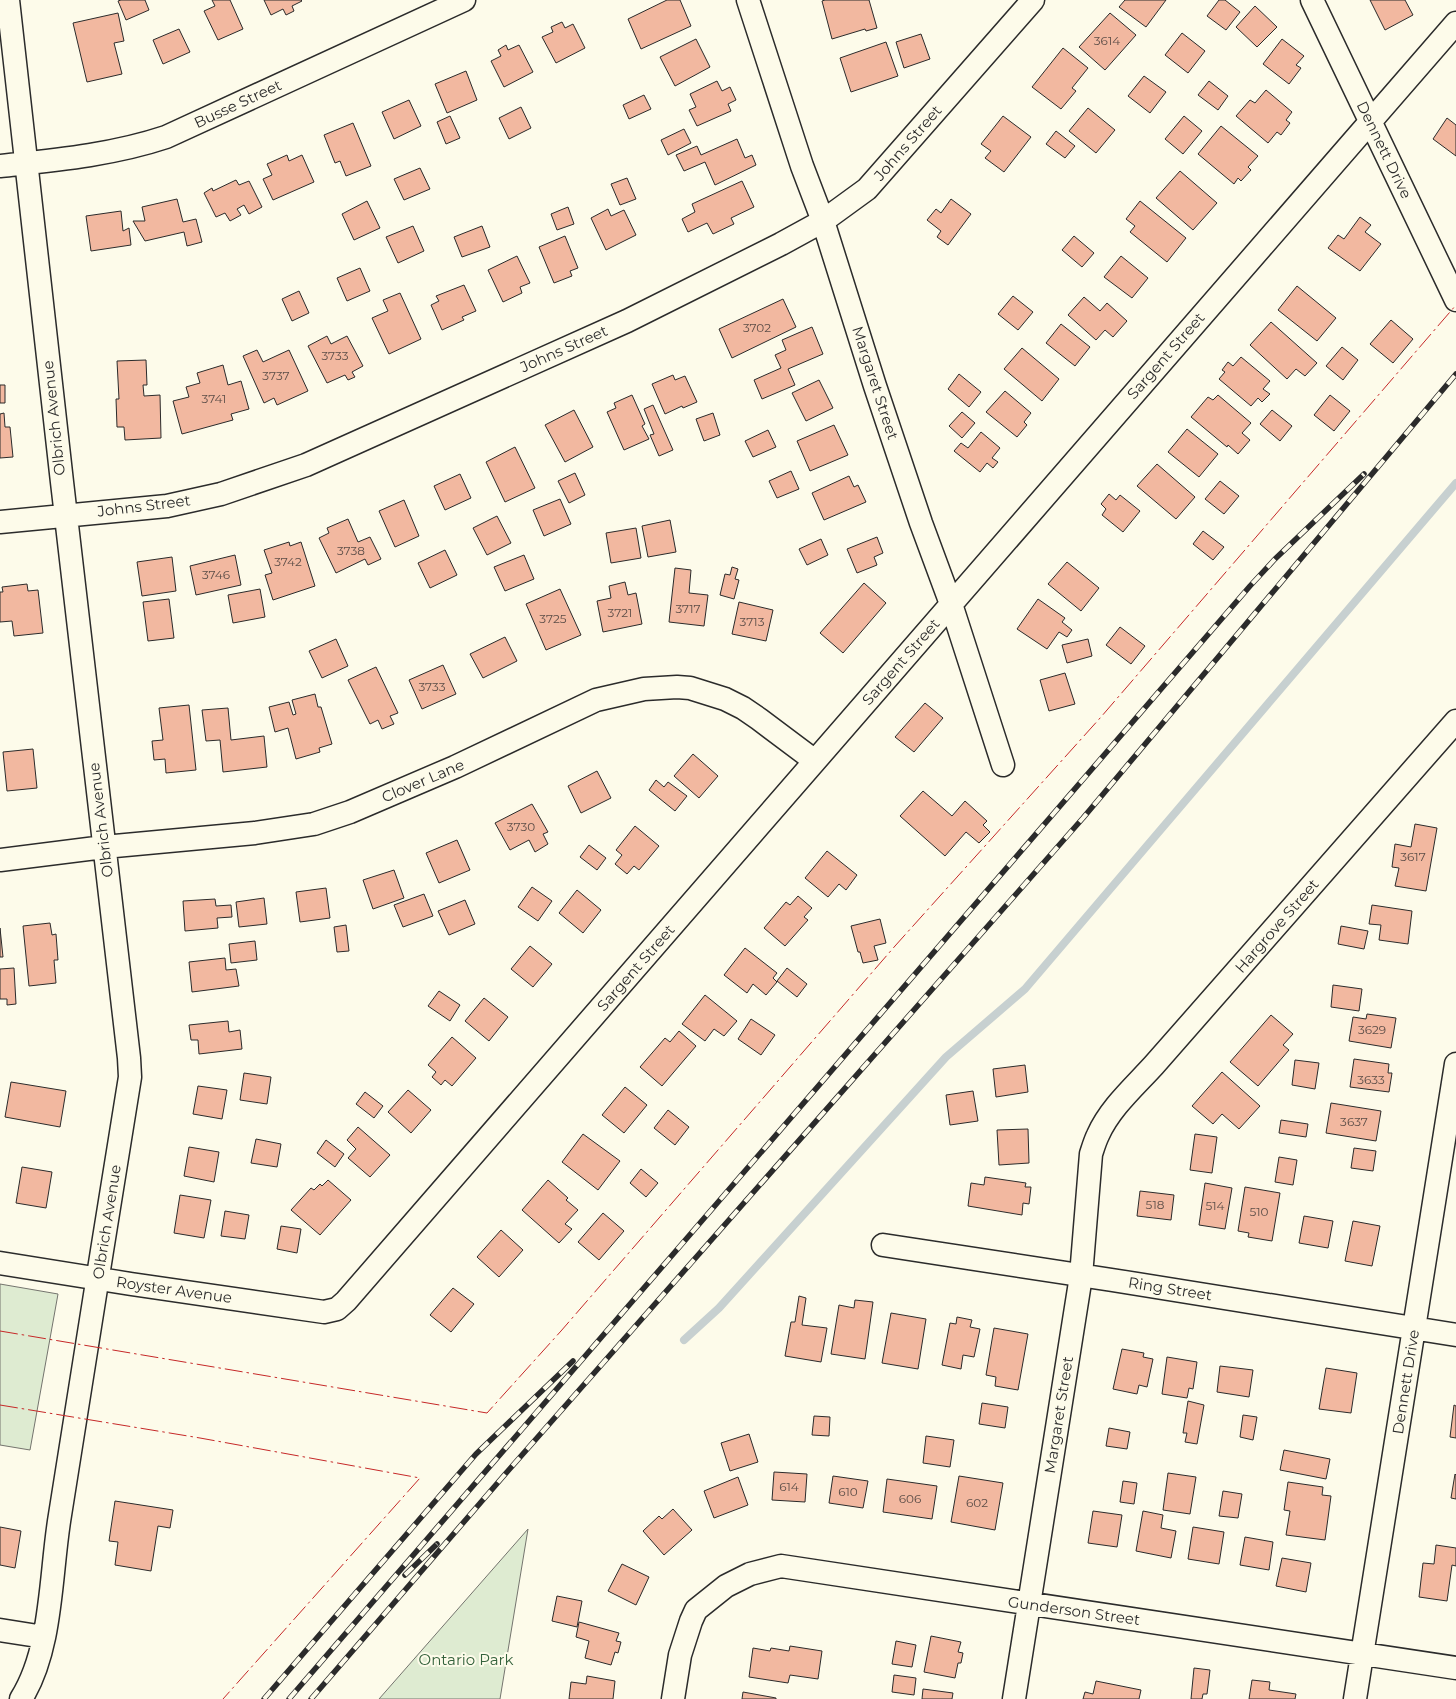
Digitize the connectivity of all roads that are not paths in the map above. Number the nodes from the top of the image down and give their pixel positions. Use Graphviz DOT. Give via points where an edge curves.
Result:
graph roads {
  1 [pos="8,0"];
  2 [pos="464,0"];
  3 [pos="748,0"];
  4 [pos="1033,0"];
  5 [pos="1312,0"];
  6 [pos="1456,23"];
  7 [pos="1370,121"];
  8 [pos="26,163"];
  9 [pos="0,166"];
  10 [pos="823,221"];
  11 [pos="1456,300"];
  12 [pos="66,515"];
  13 [pos="0,522"];
  14 [pos="952,604"];
  15 [pos="1456,721"];
  16 [pos="815,761"];
  17 [pos="1003,765"];
  18 [pos="104,847"];
  19 [pos="0,860"];
  20 [pos="1456,1064"];
  21 [pos="1099,1132"];
  22 [pos="883,1245"];
  23 [pos="0,1263"];
  24 [pos="1081,1276"];
  25 [pos="98,1279"];
  26 [pos="346,1301"];
  27 [pos="1414,1328"];
  28 [pos="1456,1335"];
  29 [pos="1029,1604"];
  30 [pos="0,1630"];
  31 [pos="44,1637"];
  32 [pos="1362,1653"];
  33 [pos="1456,1668"];
  34 [pos="20,1699"];
  35 [pos="673,1699"];
  36 [pos="1014,1699"];
  37 [pos="1355,1699"];
  1 -- 8 [label="street, Olbrich Avenue"];
  2 -- 8 [label="street, Busse Street" via="166,138 91,156"];
  3 -- 10 [label="street, Margaret Street"];
  4 -- 10 [label="street, Johns Street" via="867,189"];
  5 -- 7 [label="street, Dennett Drive"];
  6 -- 7 [label="street, Sargent Street"];
  7 -- 11 [label="street, Dennett Drive"];
  7 -- 14 [label="street, Sargent Street"];
  8 -- 9 [label="street, Busse Street"];
  8 -- 12 [label="street, Olbrich Avenue"];
  10 -- 12 [label="street, Johns Street" via="626,321 306,465 222,494 167,506"];
  10 -- 14 [label="street, Margaret Street" via="921,523"];
  12 -- 13 [label="street, Johns Street"];
  12 -- 18 [label="street, Olbrich Avenue"];
  14 -- 16 [label="street, Sargent Street"];
  14 -- 17 [label="street, Margaret Street"];
  15 -- 21 [label="street, Hargrove Street" via="1118,1104"];
  16 -- 18 [label="street, Clover Lane" via="759,719 725,699 683,688 644,689 596,700 455,767 314,824 255,833"];
  16 -- 26 [label="street, Sargent Street"];
  18 -- 19 [label="street, Clover Lane"];
  18 -- 25 [label="street, Olbrich Avenue" via="130,1077"];
  20 -- 27 [label="street, Dennett Drive"];
  21 -- 24 [label="street, Margaret Street" via="1091,1154"];
  22 -- 24 [label="street, Ring Street"];
  23 -- 25 [label="street, Royster Avenue"];
  24 -- 27 [label="street, Ring Street"];
  24 -- 29 [label="street, Margaret Street"];
  25 -- 26 [label="street, Royster Avenue" via="324,1312 337,1309"];
  25 -- 31 [label="street, Olbrich Avenue" via="59,1517"];
  27 -- 28 [label="street, Ring Street"];
  27 -- 32 [label="street, Dennett Drive"];
  29 -- 32 [label="street, Gunderson Street"];
  29 -- 35 [label="street, Gunderson Street" via="780,1566 750,1574 726,1586 696,1610 680,1655"];
  29 -- 36 [label="street, Margaret Street"];
  30 -- 31 [label="street"];
  31 -- 34 [label="street, Olbrich Avenue" via="30,1685"];
  32 -- 33 [label="street, Gunderson Street"];
  32 -- 37 [label="street, Dennett Drive"];
}
